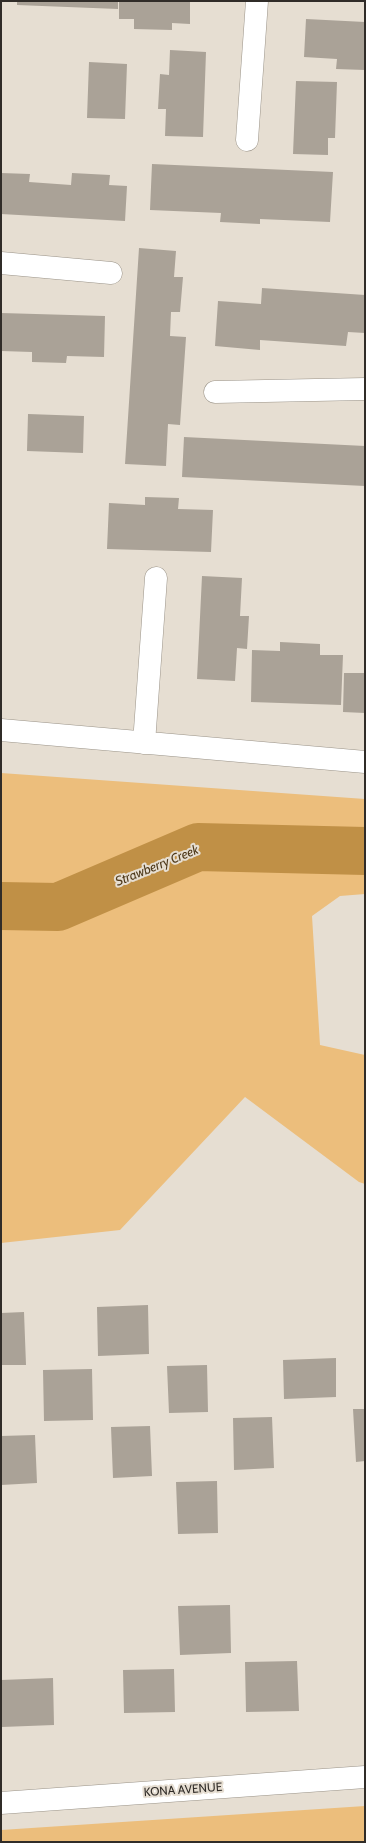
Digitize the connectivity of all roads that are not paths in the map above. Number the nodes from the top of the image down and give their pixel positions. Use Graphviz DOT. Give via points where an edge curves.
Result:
graph roads {
  1 [pos="257,1"];
  2 [pos="247,140"];
  3 [pos="1,263"];
  4 [pos="111,273"];
  5 [pos="365,389"];
  6 [pos="215,392"];
  7 [pos="156,578"];
  8 [pos="1,730"];
  9 [pos="144,743"];
  10 [pos="365,762"];
  11 [pos="365,1777"];
  12 [pos="1,1803"];
  1 -- 2 [label="street"];
  3 -- 4 [label="street"];
  5 -- 6 [label="street"];
  7 -- 9 [label="street"];
  8 -- 9 [label="street"];
  9 -- 10 [label="street"];
  11 -- 12 [label="street, KONA AVENUE"];
}
